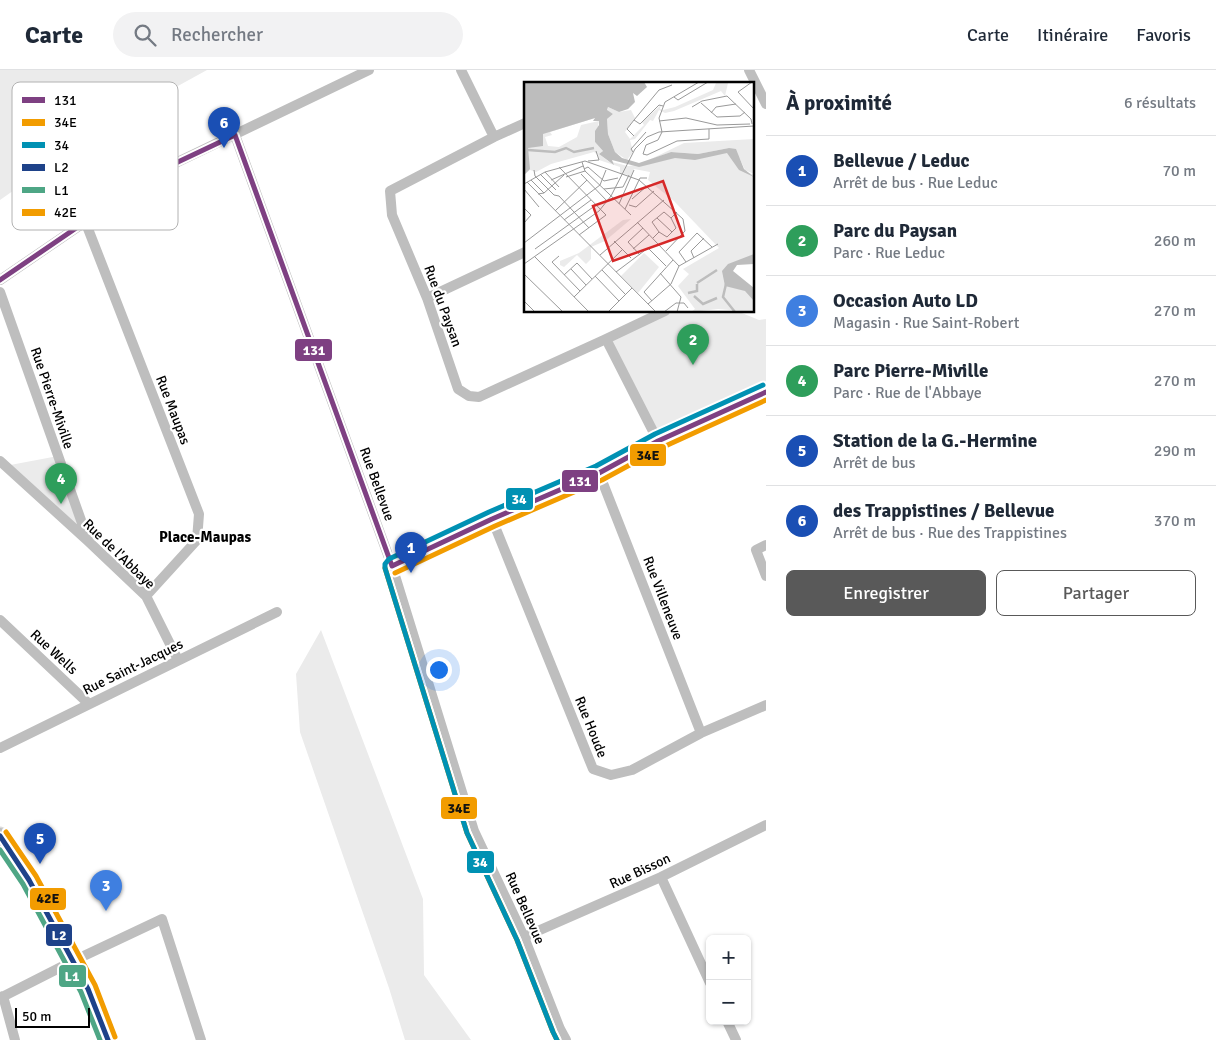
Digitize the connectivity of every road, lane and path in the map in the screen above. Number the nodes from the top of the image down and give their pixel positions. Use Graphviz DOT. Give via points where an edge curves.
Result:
graph roads {
  1 [pos="369,70"];
  2 [pos="461,70"];
  3 [pos="750,70"];
  4 [pos="766,104"];
  5 [pos="524,123"];
  6 [pos="235,134"];
  7 [pos="494,137"];
  8 [pos="178,162"];
  9 [pos="72,230"];
  10 [pos="89,230"];
  11 [pos="524,252"];
  12 [pos="0,280"];
  13 [pos="0,292"];
  14 [pos="427,298"];
  15 [pos="663,312"];
  16 [pos="606,339"];
  17 [pos="766,392"];
  18 [pos="658,441"];
  19 [pos="0,461"];
  20 [pos="599,473"];
  21 [pos="492,520"];
  22 [pos="88,541"];
  23 [pos="766,545"];
  24 [pos="392,566"];
  25 [pos="766,576"];
  26 [pos="146,596"];
  27 [pos="277,612"];
  28 [pos="0,620"];
  29 [pos="178,660"];
  30 [pos="89,704"];
  31 [pos="766,705"];
  32 [pos="701,733"];
  33 [pos="0,748"];
  34 [pos="766,825"];
  35 [pos="1,839"];
  36 [pos="662,877"];
  37 [pos="524,938"];
  38 [pos="73,961"];
  39 [pos="709,980"];
  40 [pos="1,997"];
  41 [pos="729,1025"];
  42 [pos="15,1040"];
  43 [pos="108,1040"];
  44 [pos="200,1040"];
  45 [pos="566,1040"];
  46 [pos="736,1040"];
  1 -- 6 [label="street"];
  2 -- 7 [label="street"];
  3 -- 4 [label="street"];
  5 -- 7 [label="street, Rue du Paysan"];
  6 -- 8 [label="street"];
  6 -- 24 [label="street, Rue Bellevue"];
  7 -- 14 [label="street, Rue du Paysan" via="390,191 392,215"];
  9 -- 12 [label="street"];
  10 -- 26 [label="street, Rue Maupas" via="199,514 196,540"];
  11 -- 14 [label="street"];
  13 -- 22 [label="street, Rue Pierre-Miville"];
  14 -- 16 [label="street, Rue du Paysan" via="458,389 469,396 479,396"];
  15 -- 16 [label="street, Rue du Paysan"];
  16 -- 18 [label="street"];
  17 -- 18 [label="street"];
  18 -- 20 [label="street"];
  19 -- 22 [label="street, Rue de l'Abbaye"];
  20 -- 21 [label="street"];
  20 -- 32 [label="street, Rue Villeneuve"];
  21 -- 24 [label="street"];
  21 -- 32 [label="street, Rue Houde" via="593,768 612,775 632,770"];
  22 -- 26 [label="street, Rue de l'Abbaye"];
  23 -- 25 [label="street" via="756,550"];
  24 -- 37 [label="street, Rue Bellevue" via="474,831"];
  26 -- 29 [label="street, Rue de l'Abbaye"];
  27 -- 29 [label="street, Rue Saint-Jacques"];
  28 -- 30 [label="street, Rue Wells"];
  29 -- 30 [label="street, Rue Saint-Jacques"];
  30 -- 33 [label="street, Rue Saint-Jacques"];
  31 -- 32 [label="street, Rue Houde"];
  34 -- 36 [label="street, Rue Bisson"];
  35 -- 38 [label="main road" via="29,880"];
  36 -- 37 [label="street, Rue Bisson"];
  36 -- 39 [label="street"];
  37 -- 45 [label="street, Rue Bellevue"];
  38 -- 40 [label="street"];
  38 -- 43 [label="main road"];
  38 -- 44 [label="street" via="162,919"];
  40 -- 42 [label="street"];
  41 -- 46 [label="street"];
}
